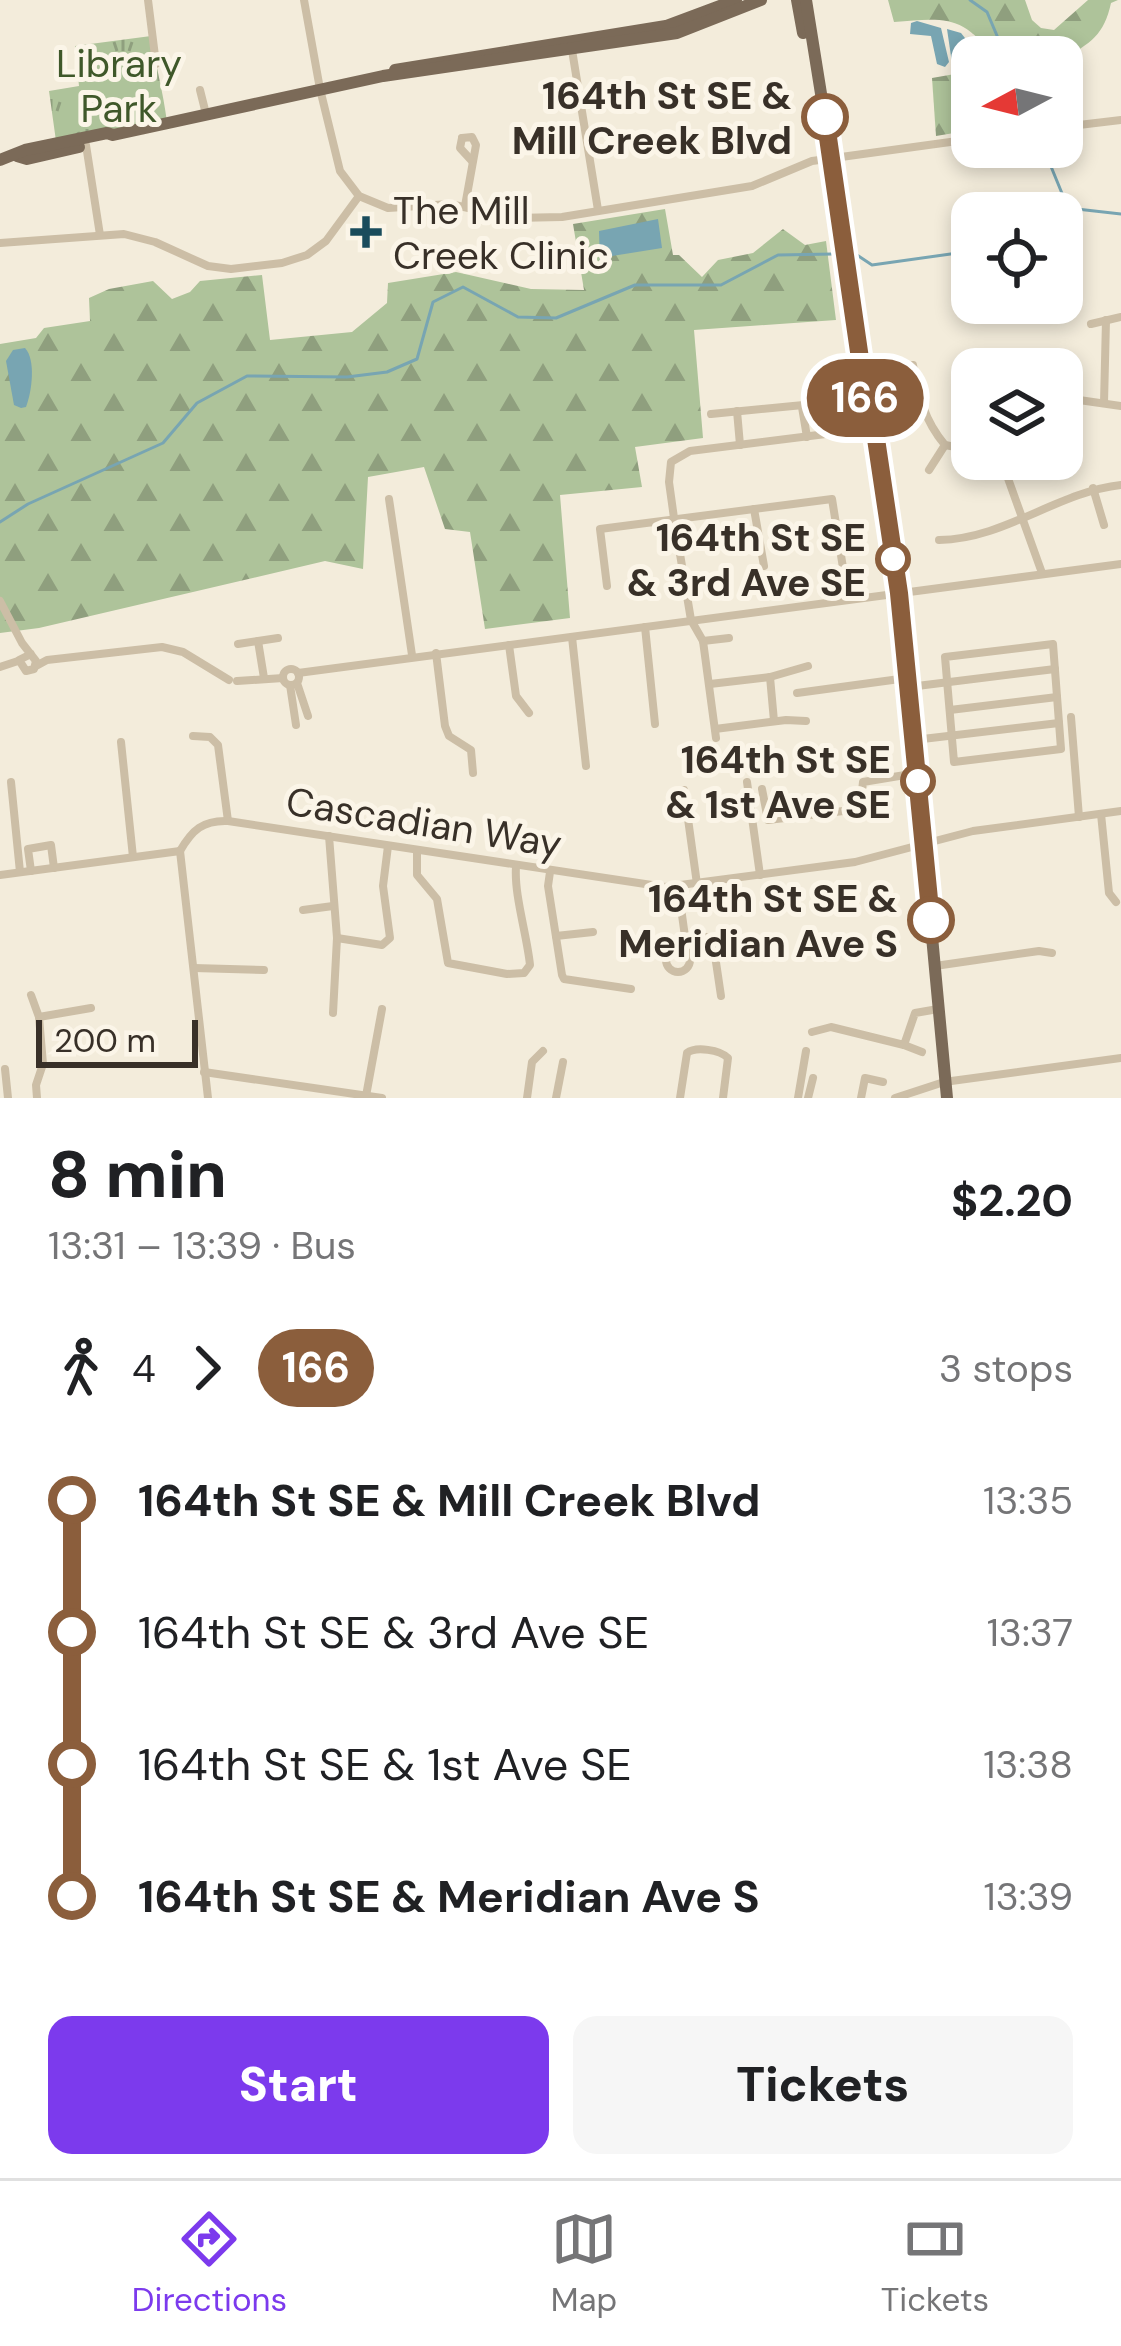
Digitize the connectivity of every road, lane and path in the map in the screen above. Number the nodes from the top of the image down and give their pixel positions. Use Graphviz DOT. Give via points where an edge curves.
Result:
graph roads {
  1 [pos="148,0"];
  2 [pos="736,0"];
  3 [pos="761,0"];
  4 [pos="786,0"];
  5 [pos="801,0"];
  6 [pos="302,2"];
  7 [pos="800,18"];
  8 [pos="571,46"];
  9 [pos="156,64"];
  10 [pos="383,76"];
  11 [pos="320,89"];
  12 [pos="200,90"];
  13 [pos="207,115"];
  14 [pos="1121,120"];
  15 [pos="1083,125"];
  16 [pos="113,135"];
  17 [pos="951,142"];
  18 [pos="86,145"];
  19 [pos="16,156"];
  20 [pos="828,159"];
  21 [pos="0,160"];
  22 [pos="473,162"];
  23 [pos="358,196"];
  24 [pos="465,206"];
  25 [pos="598,210"];
  26 [pos="100,235"];
  27 [pos="0,243"];
  28 [pos="1121,317"];
  29 [pos="1106,320"];
  30 [pos="1091,324"];
  31 [pos="913,364"];
  32 [pos="866,400"];
  33 [pos="1083,400"];
  34 [pos="824,403"];
  35 [pos="1104,403"];
  36 [pos="1121,406"];
  37 [pos="802,407"];
  38 [pos="737,411"];
  39 [pos="712,414"];
  40 [pos="866,429"];
  41 [pos="807,436"];
  42 [pos="740,445"];
  43 [pos="945,446"];
  44 [pos="951,447"];
  45 [pos="929,470"];
  46 [pos="1008,480"];
  47 [pos="1121,485"];
  48 [pos="1094,488"];
  49 [pos="389,499"];
  50 [pos="884,507"];
  51 [pos="754,509"];
  52 [pos="674,518"];
  53 [pos="1022,518"];
  54 [pos="1104,525"];
  55 [pos="939,540"];
  56 [pos="1121,563"];
  57 [pos="764,566"];
  58 [pos="1042,573"];
  59 [pos="607,586"];
  60 [pos="899,593"];
  61 [pos="848,599"];
  62 [pos="0,601"];
  63 [pos="691,620"];
  64 [pos="645,627"];
  65 [pos="572,637"];
  66 [pos="278,638"];
  67 [pos="729,638"];
  68 [pos="258,641"];
  69 [pos="704,641"];
  70 [pos="238,644"];
  71 [pos="509,645"];
  72 [pos="436,653"];
  73 [pos="412,656"];
  74 [pos="27,660"];
  75 [pos="5,666"];
  76 [pos="808,666"];
  77 [pos="1055,669"];
  78 [pos="770,677"];
  79 [pos="264,678"];
  80 [pos="292,680"];
  81 [pos="909,682"];
  82 [pos="947,683"];
  83 [pos="710,685"];
  84 [pos="797,693"];
  85 [pos="1057,697"];
  86 [pos="950,710"];
  87 [pos="529,713"];
  88 [pos="308,716"];
  89 [pos="1071,717"];
  90 [pos="774,721"];
  91 [pos="806,721"];
  92 [pos="1059,723"];
  93 [pos="655,724"];
  94 [pos="296,725"];
  95 [pos="193,736"];
  96 [pos="952,736"];
  97 [pos="914,740"];
  98 [pos="121,742"];
  99 [pos="586,766"];
  100 [pos="917,772"];
  101 [pos="473,773"];
  102 [pos="10,782"];
  103 [pos="747,782"];
  104 [pos="763,789"];
  105 [pos="684,790"];
  106 [pos="1121,811"];
  107 [pos="1101,814"];
  108 [pos="1079,817"];
  109 [pos="228,821"];
  110 [pos="329,836"];
  111 [pos="388,846"];
  112 [pos="923,846"];
  113 [pos="180,851"];
  114 [pos="418,851"];
  115 [pos="133,856"];
  116 [pos="516,867"];
  117 [pos="55,868"];
  118 [pos="26,872"];
  119 [pos="550,872"];
  120 [pos="0,875"];
  121 [pos="760,875"];
  122 [pos="697,884"];
  123 [pos="678,886"];
  124 [pos="1116,902"];
  125 [pos="334,906"];
  126 [pos="303,910"];
  127 [pos="593,932"];
  128 [pos="556,936"];
  129 [pos="337,938"];
  130 [pos="685,940"];
  131 [pos="687,952"];
  132 [pos="1052,953"];
  133 [pos="935,965"];
  134 [pos="194,968"];
  135 [pos="265,970"];
  136 [pos="631,989"];
  137 [pos="31,995"];
  138 [pos="721,996"];
  139 [pos="91,1008"];
  140 [pos="382,1009"];
  141 [pos="938,1009"];
  142 [pos="333,1013"];
  143 [pos="39,1017"];
  144 [pos="812,1032"];
  145 [pos="904,1045"];
  146 [pos="543,1051"];
  147 [pos="806,1052"];
  148 [pos="922,1052"];
  149 [pos="1121,1058"];
  150 [pos="563,1062"];
  151 [pos="5,1069"];
  152 [pos="204,1072"];
  153 [pos="813,1078"];
  154 [pos="883,1082"];
  155 [pos="945,1093"];
  156 [pos="327,1094"];
  157 [pos="366,1096"];
  158 [pos="8,1098"];
  159 [pos="37,1098"];
  160 [pos="208,1098"];
  161 [pos="382,1098"];
  162 [pos="527,1098"];
  163 [pos="556,1098"];
  164 [pos="680,1098"];
  165 [pos="723,1098"];
  166 [pos="798,1098"];
  167 [pos="808,1098"];
  168 [pos="861,1098"];
  169 [pos="895,1098"];
  1 -- 9 [label="street"];
  2 -- 8 [label="main road" via="681,22"];
  3 -- 8 [label="main road" via="677,33"];
  4 -- 7 [label="main road"];
  5 -- 7 [label="main road"];
  5 -- 20 [label="main road"];
  6 -- 11 [label="street"];
  7 -- 20 [label="main road"];
  8 -- 10 [label="main road"];
  8 -- 10 [label="main road"];
  8 -- 25 [label="street"];
  10 -- 11 [label="main road"];
  11 -- 13 [label="main road"];
  11 -- 23 [label="street" via="338,165"];
  12 -- 13 [label="street"];
  13 -- 16 [label="main road"];
  14 -- 15 [label="street"];
  16 -- 18 [label="main road"];
  16 -- 19 [label="main road"];
  17 -- 20 [label="street"];
  18 -- 19 [label="main road"];
  18 -- 26 [label="street"];
  19 -- 21 [label="main road"];
  20 -- 25 [label="street" via="760,184"];
  20 -- 32 [label="main road"];
  22 -- 24 [label="street"];
  23 -- 24 [label="street" via="393,209"];
  23 -- 26 [label="street" via="326,241 282,262 208,266 135,236"];
  24 -- 25 [label="street" via="514,218"];
  26 -- 27 [label="street"];
  28 -- 29 [label="street"];
  29 -- 30 [label="street"];
  29 -- 35 [label="street"];
  31 -- 43 [label="street" via="920,405"];
  32 -- 40 [label="main road"];
  32 -- 50 [label="main road"];
  33 -- 35 [label="street"];
  34 -- 37 [label="street"];
  35 -- 36 [label="street"];
  37 -- 38 [label="street"];
  37 -- 41 [label="street"];
  38 -- 39 [label="street"];
  38 -- 42 [label="street"];
  40 -- 41 [label="street"];
  40 -- 50 [label="main road"];
  41 -- 42 [label="street"];
  42 -- 52 [label="street" via="682,453 671,462"];
  43 -- 44 [label="street"];
  43 -- 45 [label="street"];
  46 -- 53 [label="street"];
  47 -- 48 [label="street"];
  48 -- 53 [label="street"];
  48 -- 54 [label="street"];
  49 -- 73 [label="street"];
  50 -- 60 [label="main road"];
  51 -- 52 [label="street"];
  51 -- 57 [label="street"];
  51 -- 61 [label="street" via="832,499"];
  52 -- 59 [label="street" via="600,529"];
  52 -- 63 [label="street"];
  53 -- 55 [label="street"];
  53 -- 58 [label="street"];
  56 -- 58 [label="street"];
  58 -- 60 [label="street"];
  60 -- 61 [label="street"];
  60 -- 81 [label="main road"];
  61 -- 63 [label="street"];
  62 -- 74 [label="street"];
  63 -- 64 [label="street"];
  63 -- 69 [label="street"];
  64 -- 65 [label="street"];
  64 -- 93 [label="street"];
  65 -- 71 [label="street"];
  65 -- 99 [label="street"];
  66 -- 68 [label="street"];
  67 -- 69 [label="street"];
  68 -- 70 [label="street"];
  68 -- 79 [label="street"];
  69 -- 83 [label="street"];
  71 -- 72 [label="street"];
  71 -- 87 [label="street" via="516,696"];
  72 -- 73 [label="street"];
  72 -- 101 [label="street" via="447,733 471,750"];
  73 -- 80 [label="street"];
  74 -- 75 [label="street"];
  74 -- 79 [label="street" via="162,647 233,680"];
  76 -- 78 [label="street"];
  77 -- 82 [label="street"];
  77 -- 82 [label="street" via="1053,644 945,656"];
  77 -- 85 [label="street"];
  78 -- 83 [label="street"];
  78 -- 90 [label="street"];
  79 -- 80 [label="street"];
  80 -- 88 [label="street"];
  80 -- 94 [label="street"];
  81 -- 82 [label="street"];
  81 -- 84 [label="street"];
  81 -- 97 [label="main road"];
  82 -- 86 [label="street"];
  83 -- 90 [label="street" via="716,734"];
  85 -- 86 [label="street"];
  85 -- 92 [label="street"];
  86 -- 96 [label="street"];
  89 -- 108 [label="street"];
  90 -- 91 [label="street"];
  92 -- 96 [label="street"];
  92 -- 96 [label="street" via="1061,749 954,762"];
  95 -- 109 [label="street" via="218,745"];
  96 -- 97 [label="street"];
  97 -- 100 [label="main road"];
  98 -- 115 [label="street"];
  100 -- 104 [label="street" via="863,782 860,808 768,820"];
  100 -- 112 [label="main road"];
  102 -- 118 [label="street"];
  103 -- 121 [label="street"];
  105 -- 122 [label="street"];
  106 -- 107 [label="street, Cascadian Way"];
  107 -- 108 [label="street, Cascadian Way"];
  107 -- 124 [label="street"];
  108 -- 112 [label="street, Cascadian Way"];
  109 -- 110 [label="street, Cascadian Way"];
  109 -- 113 [label="street, Cascadian Way" via="196,828"];
  110 -- 111 [label="street, Cascadian Way"];
  110 -- 125 [label="street"];
  111 -- 114 [label="street, Cascadian Way"];
  111 -- 129 [label="street" via="390,938 382,945"];
  112 -- 121 [label="street, Cascadian Way"];
  112 -- 133 [label="main road"];
  113 -- 115 [label="street, Cascadian Way"];
  113 -- 134 [label="street"];
  114 -- 116 [label="street, Cascadian Way"];
  114 -- 116 [label="street" via="417,875 437,899 448,963 507,974 528,970"];
  115 -- 117 [label="street, Cascadian Way"];
  116 -- 119 [label="street, Cascadian Way"];
  117 -- 118 [label="street, Cascadian Way"];
  117 -- 118 [label="street" via="52,845 28,849"];
  118 -- 120 [label="street, Cascadian Way"];
  119 -- 123 [label="street, Cascadian Way"];
  119 -- 128 [label="street"];
  121 -- 122 [label="street, Cascadian Way"];
  122 -- 123 [label="street, Cascadian Way"];
  123 -- 130 [label="street"];
  125 -- 126 [label="street"];
  125 -- 129 [label="street"];
  127 -- 128 [label="street"];
  128 -- 136 [label="street" via="564,979"];
  129 -- 142 [label="street"];
  130 -- 131 [label="street"];
  130 -- 138 [label="street" via="713,942"];
  132 -- 133 [label="street"];
  133 -- 141 [label="main road"];
  134 -- 135 [label="street"];
  134 -- 152 [label="street"];
  137 -- 143 [label="street"];
  139 -- 143 [label="street"];
  140 -- 157 [label="street"];
  141 -- 145 [label="street" via="915,1012"];
  141 -- 155 [label="main road"];
  143 -- 159 [label="street"];
  144 -- 145 [label="street" via="831,1027"];
  145 -- 148 [label="street"];
  146 -- 162 [label="street" via="532,1062"];
  147 -- 166 [label="street"];
  149 -- 155 [label="street"];
  150 -- 163 [label="street"];
  151 -- 158 [label="street"];
  152 -- 156 [label="street"];
  152 -- 160 [label="street"];
  153 -- 167 [label="street"];
  154 -- 168 [label="street" via="865,1078"];
  155 -- 169 [label="street"];
  156 -- 157 [label="street"];
  157 -- 161 [label="street"];
  164 -- 165 [label="street" via="691,1049 728,1058"];
}
